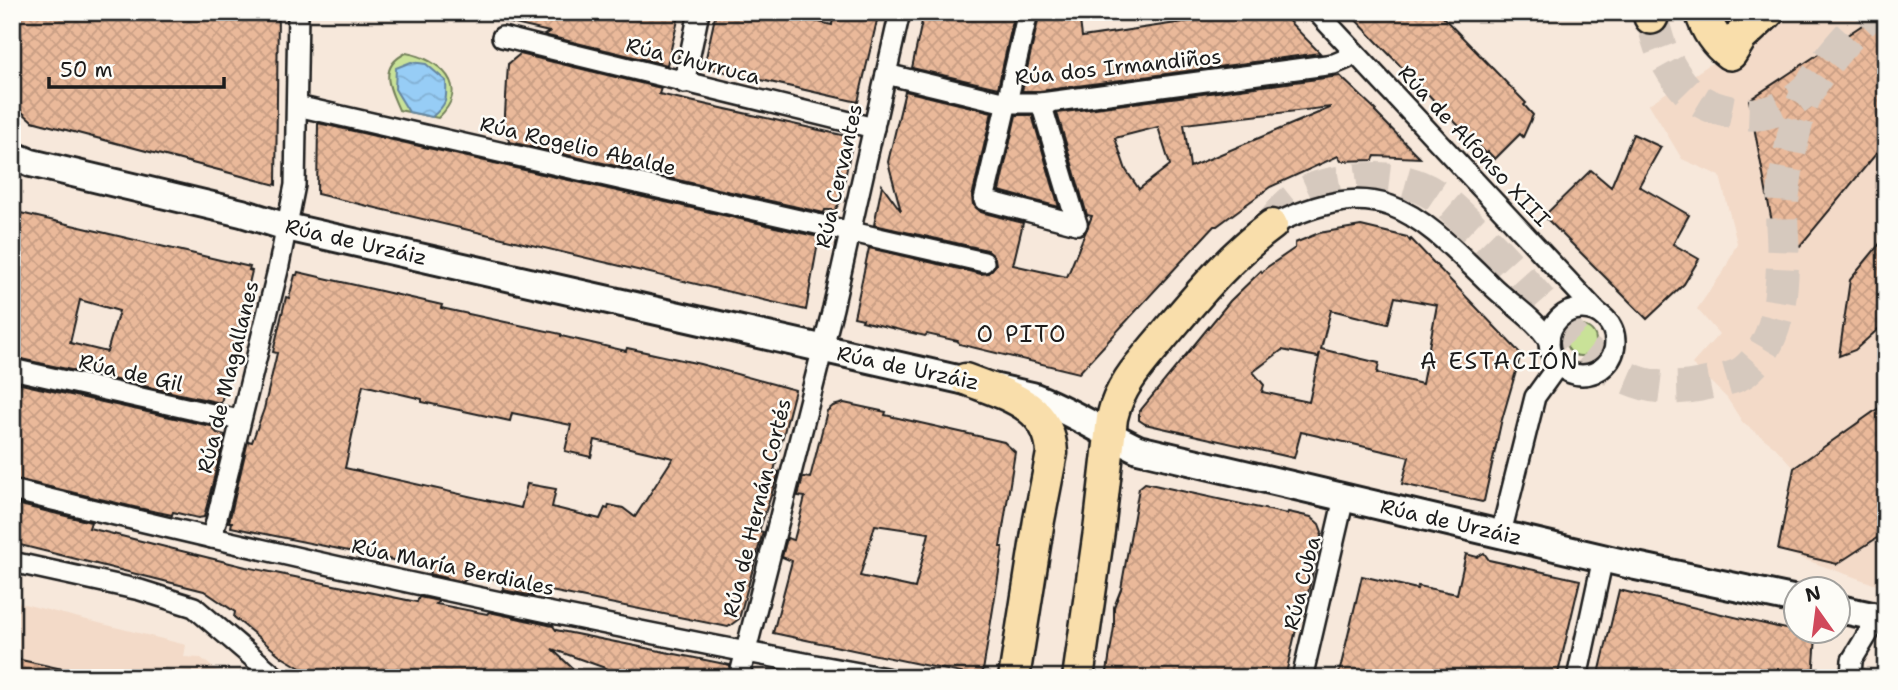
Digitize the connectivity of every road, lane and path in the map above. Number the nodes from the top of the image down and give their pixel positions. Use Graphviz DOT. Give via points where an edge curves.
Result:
graph roads {
  1 [pos="298,12"];
  2 [pos="699,12"];
  3 [pos="900,12"];
  4 [pos="1028,12"];
  5 [pos="1317,12"];
  6 [pos="1702,12"];
  7 [pos="1767,12"];
  8 [pos="502,37"];
  9 [pos="1350,50"];
  10 [pos="886,74"];
  11 [pos="684,83"];
  12 [pos="1006,103"];
  13 [pos="1041,103"];
  14 [pos="297,106"];
  15 [pos="874,128"];
  16 [pos="12,155"];
  17 [pos="1272,225"];
  18 [pos="287,227"];
  19 [pos="849,229"];
  20 [pos="984,262"];
  21 [pos="1597,312"];
  22 [pos="1549,341"];
  23 [pos="822,350"];
  24 [pos="1558,365"];
  25 [pos="12,369"];
  26 [pos="965,379"];
  27 [pos="239,420"];
  28 [pos="1111,437"];
  29 [pos="12,490"];
  30 [pos="1344,498"];
  31 [pos="1501,533"];
  32 [pos="212,538"];
  33 [pos="1603,558"];
  34 [pos="12,562"];
  35 [pos="1783,597"];
  36 [pos="1853,612"];
  37 [pos="1882,618"];
  38 [pos="745,653"];
  39 [pos="276,678"];
  40 [pos="739,678"];
  41 [pos="886,678"];
  42 [pos="1014,678"];
  43 [pos="1078,678"];
  44 [pos="1302,678"];
  45 [pos="1577,678"];
  46 [pos="1851,678"];
  1 -- 14 [label="street, Rúa de Magallanes"];
  2 -- 11 [label="street"];
  3 -- 10 [label="street, Rúa Cervantes"];
  4 -- 12 [label="street"];
  5 -- 9 [label="street, Rúa de Alfonso XIII"];
  6 -- 7 [label="highway" via="1720,47 1730,53"];
  8 -- 11 [label="street, Rúa Churruca"];
  9 -- 13 [label="street, Rúa dos Irmandiños" via="1346,59 1334,64"];
  9 -- 21 [label="street, Rúa de Alfonso XIII"];
  10 -- 12 [label="street, Rúa dos Irmandiños"];
  10 -- 15 [label="street, Rúa Cervantes"];
  11 -- 15 [label="street, Rúa Churruca"];
  12 -- 13 [label="street, Rúa dos Irmandiños"];
  12 -- 13 [label="street" via="984,200 1077,224"];
  14 -- 18 [label="street, Rúa de Magallanes" via="295,185"];
  14 -- 19 [label="street, Rúa Rogelio Abalde"];
  15 -- 19 [label="street, Rúa Cervantes"];
  16 -- 18 [label="main road, Rúa de Urzáiz"];
  17 -- 22 [label="street" via="1303,210 1338,201 1375,201 1402,209 1448,242"];
  17 -- 28 [label="main road" via="1226,263 1130,376 1116,401"];
  18 -- 23 [label="main road, Rúa de Urzáiz"];
  18 -- 27 [label="street, Rúa de Magallanes"];
  19 -- 20 [label="street, Rúa Rogelio Abalde"];
  19 -- 23 [label="street, Rúa Cervantes"];
  21 -- 22 [label="street" via="1576,309 1565,313 1556,320"];
  21 -- 24 [label="street" via="1613,328 1615,351 1610,361 1583,375"];
  22 -- 24 [label="street"];
  23 -- 26 [label="main road, Rúa de Urzáiz"];
  23 -- 38 [label="street, Rúa de Hernán Cortés"];
  24 -- 31 [label="street" via="1535,397"];
  25 -- 27 [label="street, Rúa de Gil"];
  26 -- 28 [label="main road, Rúa de Urzáiz" via="1056,405"];
  26 -- 42 [label="main road" via="1030,407 1048,430 1052,453"];
  27 -- 32 [label="street, Rúa de Magallanes"];
  28 -- 30 [label="main road, Rúa de Urzáiz" via="1138,449"];
  28 -- 43 [label="main road"];
  29 -- 32 [label="street, Rúa María Berdiales"];
  30 -- 31 [label="main road, Rúa de Urzáiz"];
  30 -- 44 [label="street, Rúa Cuba"];
  31 -- 33 [label="main road, Rúa de Urzáiz"];
  32 -- 38 [label="street, Rúa María Berdiales"];
  33 -- 35 [label="main road, Rúa de Urzáiz"];
  33 -- 45 [label="street"];
  34 -- 39 [label="street" via="140,590 194,607"];
  36 -- 37 [label="main road"];
  37 -- 46 [label="street" via="1852,660"];
  38 -- 40 [label="street, Rúa de Hernán Cortés"];
  38 -- 41 [label="street, Rúa María Berdiales"];
}
